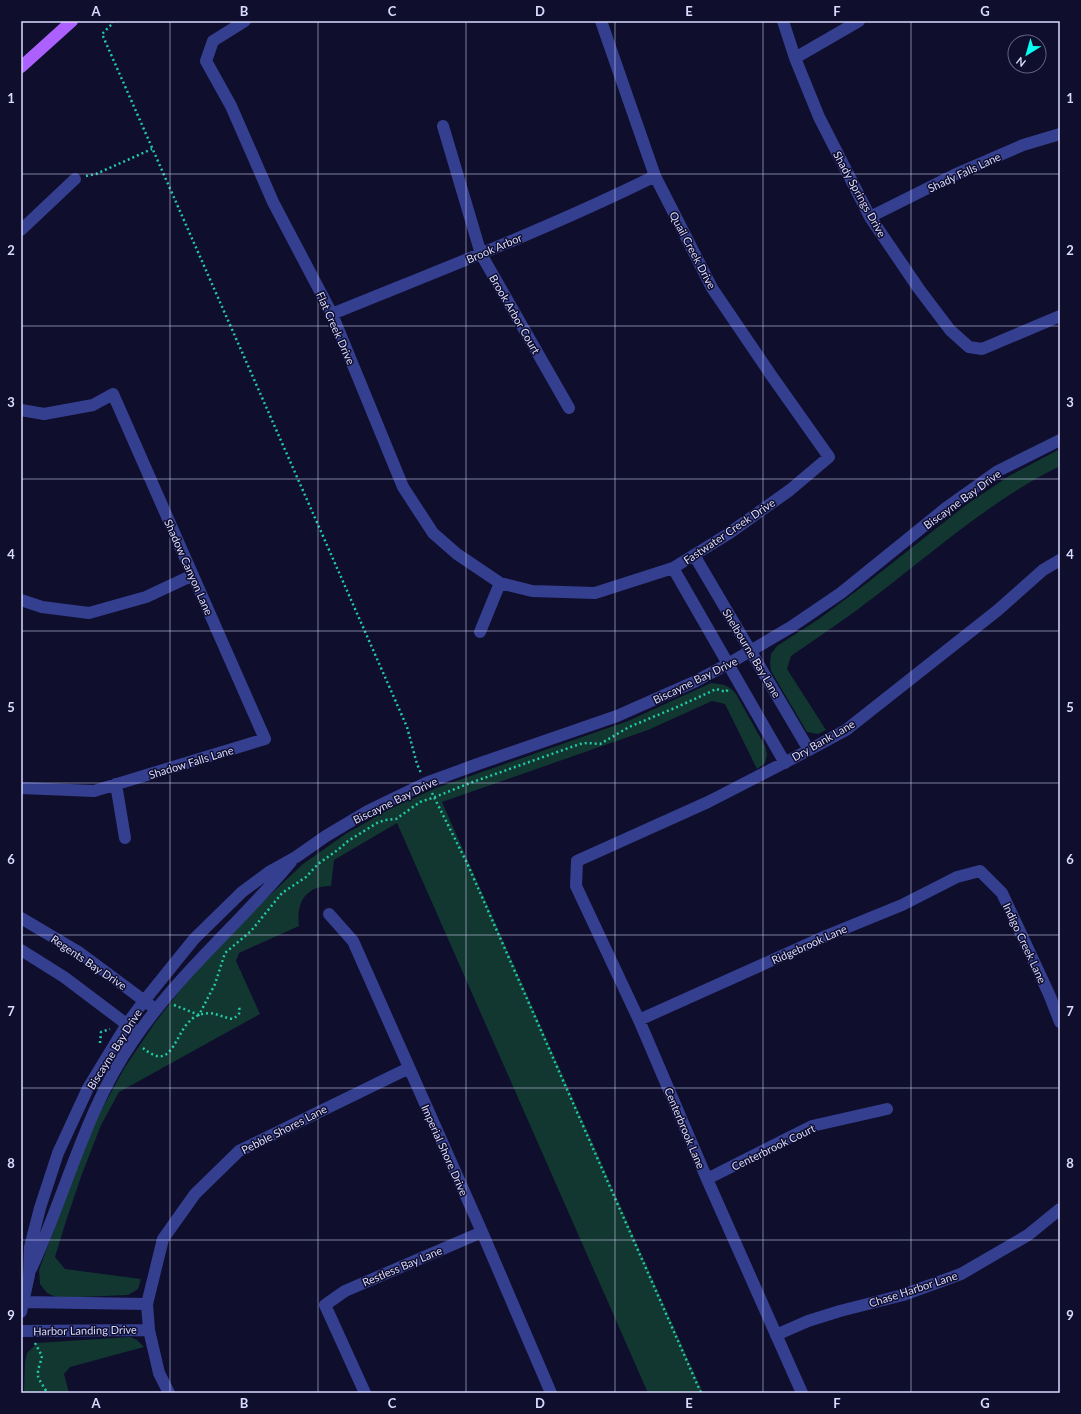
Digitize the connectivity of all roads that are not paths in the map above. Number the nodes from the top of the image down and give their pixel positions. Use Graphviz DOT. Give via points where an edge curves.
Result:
graph roads {
  1 [pos="72,21"];
  2 [pos="245,21"];
  3 [pos="601,21"];
  4 [pos="783,21"];
  5 [pos="858,21"];
  6 [pos="795,58"];
  7 [pos="21,67"];
  8 [pos="443,126"];
  9 [pos="1060,134"];
  10 [pos="654,176"];
  11 [pos="75,179"];
  12 [pos="870,217"];
  13 [pos="21,230"];
  14 [pos="481,254"];
  15 [pos="332,314"];
  16 [pos="1060,316"];
  17 [pos="569,408"];
  18 [pos="21,410"];
  19 [pos="1060,440"];
  20 [pos="829,457"];
  21 [pos="694,555"];
  22 [pos="1060,560"];
  23 [pos="673,568"];
  24 [pos="193,575"];
  25 [pos="500,583"];
  26 [pos="21,600"];
  27 [pos="480,632"];
  28 [pos="751,651"];
  29 [pos="728,664"];
  30 [pos="265,739"];
  31 [pos="809,750"];
  32 [pos="785,763"];
  33 [pos="116,784"];
  34 [pos="21,788"];
  35 [pos="125,838"];
  36 [pos="296,857"];
  37 [pos="577,861"];
  38 [pos="980,871"];
  39 [pos="329,914"];
  40 [pos="21,918"];
  41 [pos="21,950"];
  42 [pos="1055,992"];
  43 [pos="144,1001"];
  44 [pos="155,1009"];
  45 [pos="639,1020"];
  46 [pos="1060,1022"];
  47 [pos="126,1024"];
  48 [pos="139,1033"];
  49 [pos="409,1068"];
  50 [pos="887,1109"];
  51 [pos="707,1180"];
  52 [pos="1060,1209"];
  53 [pos="482,1232"];
  54 [pos="29,1275"];
  55 [pos="147,1304"];
  56 [pos="21,1305"];
  57 [pos="149,1330"];
  58 [pos="24,1331"];
  59 [pos="776,1335"];
  60 [pos="169,1393"];
  61 [pos="365,1393"];
  62 [pos="551,1393"];
  63 [pos="802,1393"];
  1 -- 7 [label="main road"];
  2 -- 15 [label="street, Flat Creek Drive" via="213,41 206,61 231,106 273,202"];
  3 -- 10 [label="street, Quail Creek Drive"];
  4 -- 6 [label="street, Shady Springs Drive"];
  5 -- 6 [label="street"];
  6 -- 12 [label="street, Shady Springs Drive" via="819,118"];
  8 -- 14 [label="street, Brook Arbor Court"];
  9 -- 12 [label="street, Shady Falls Lane" via="1023,145 954,175"];
  10 -- 14 [label="street, Brook Arbor"];
  10 -- 20 [label="street, Quail Creek Drive" via="712,288"];
  11 -- 13 [label="street"];
  12 -- 16 [label="street, Shady Springs Drive" via="918,290 950,330 969,347 982,349"];
  14 -- 15 [label="street, Brook Arbor"];
  14 -- 17 [label="street, Brook Arbor Court"];
  15 -- 25 [label="street, Flat Creek Drive" via="402,487 433,533"];
  18 -- 24 [label="street, Shadow Canyon Lane" via="44,414 93,405 113,394"];
  19 -- 28 [label="street, Biscayne Bay Drive" via="998,471 946,508 841,593"];
  20 -- 21 [label="street, Fastwater Creek Drive" via="728,534"];
  21 -- 23 [label="street, Fastwater Creek Drive"];
  21 -- 28 [label="street, Shelbourne Bay Lane"];
  22 -- 31 [label="street, Dry Bank Lane" via="1043,570 998,610 846,730"];
  23 -- 25 [label="street, Fastwater Creek Drive" via="594,593 532,591"];
  23 -- 29 [label="street"];
  24 -- 26 [label="street" via="146,597 88,613 42,607"];
  24 -- 30 [label="street, Shadow Canyon Lane"];
  25 -- 27 [label="street"];
  28 -- 29 [label="street, Biscayne Bay Drive"];
  28 -- 31 [label="street, Shelbourne Bay Lane"];
  29 -- 32 [label="street"];
  29 -- 36 [label="street, Biscayne Bay Drive" via="618,716 426,783 368,810"];
  30 -- 33 [label="street, Shadow Falls Lane"];
  31 -- 32 [label="street, Dry Bank Lane"];
  32 -- 37 [label="street, Dry Bank Lane" via="708,802"];
  33 -- 34 [label="street, Shadow Falls Lane" via="94,790"];
  33 -- 35 [label="street"];
  36 -- 43 [label="street, Biscayne Bay Drive" via="269,872 242,892 194,939"];
  36 -- 44 [label="street, Biscayne Bay Drive"];
  37 -- 45 [label="street, Centerbrook Lane" via="576,886"];
  38 -- 42 [label="street, Indigo Creek Lane" via="1002,893"];
  38 -- 45 [label="street, Ridgebrook Lane" via="957,877 902,905 826,936"];
  39 -- 49 [label="street, Imperial Shore Drive" via="353,941"];
  40 -- 43 [label="street, Regents Bay Drive" via="80,953"];
  41 -- 47 [label="street" via="64,977"];
  42 -- 46 [label="street, Indigo Creek Lane"];
  43 -- 44 [label="street, Regents Bay Drive"];
  43 -- 47 [label="street, Biscayne Bay Drive"];
  44 -- 48 [label="street, Biscayne Bay Drive"];
  45 -- 51 [label="street, Centerbrook Lane"];
  47 -- 48 [label="street"];
  47 -- 54 [label="street, Biscayne Bay Drive" via="88,1088 58,1153 30,1247"];
  48 -- 54 [label="street, Biscayne Bay Drive" via="102,1094"];
  49 -- 53 [label="street, Imperial Shore Drive"];
  49 -- 55 [label="street, Pebble Shores Lane" via="239,1152 195,1194 163,1239"];
  50 -- 51 [label="street, Centerbrook Court" via="812,1126"];
  51 -- 59 [label="street, Centerbrook Lane"];
  52 -- 59 [label="street, Chase Harbor Lane" via="1028,1235 961,1274 903,1295 808,1321"];
  53 -- 61 [label="street, Restless Bay Lane" via="345,1290 325,1305"];
  53 -- 62 [label="street, Imperial Shore Drive"];
  54 -- 56 [label="street, Biscayne Bay Drive"];
  55 -- 56 [label="street"];
  55 -- 57 [label="street, Pebble Shores Lane"];
  57 -- 58 [label="street, Harbor Landing Drive"];
  57 -- 60 [label="street, Pebble Shores Lane" via="159,1373"];
  59 -- 63 [label="street, Centerbrook Lane"];
}
